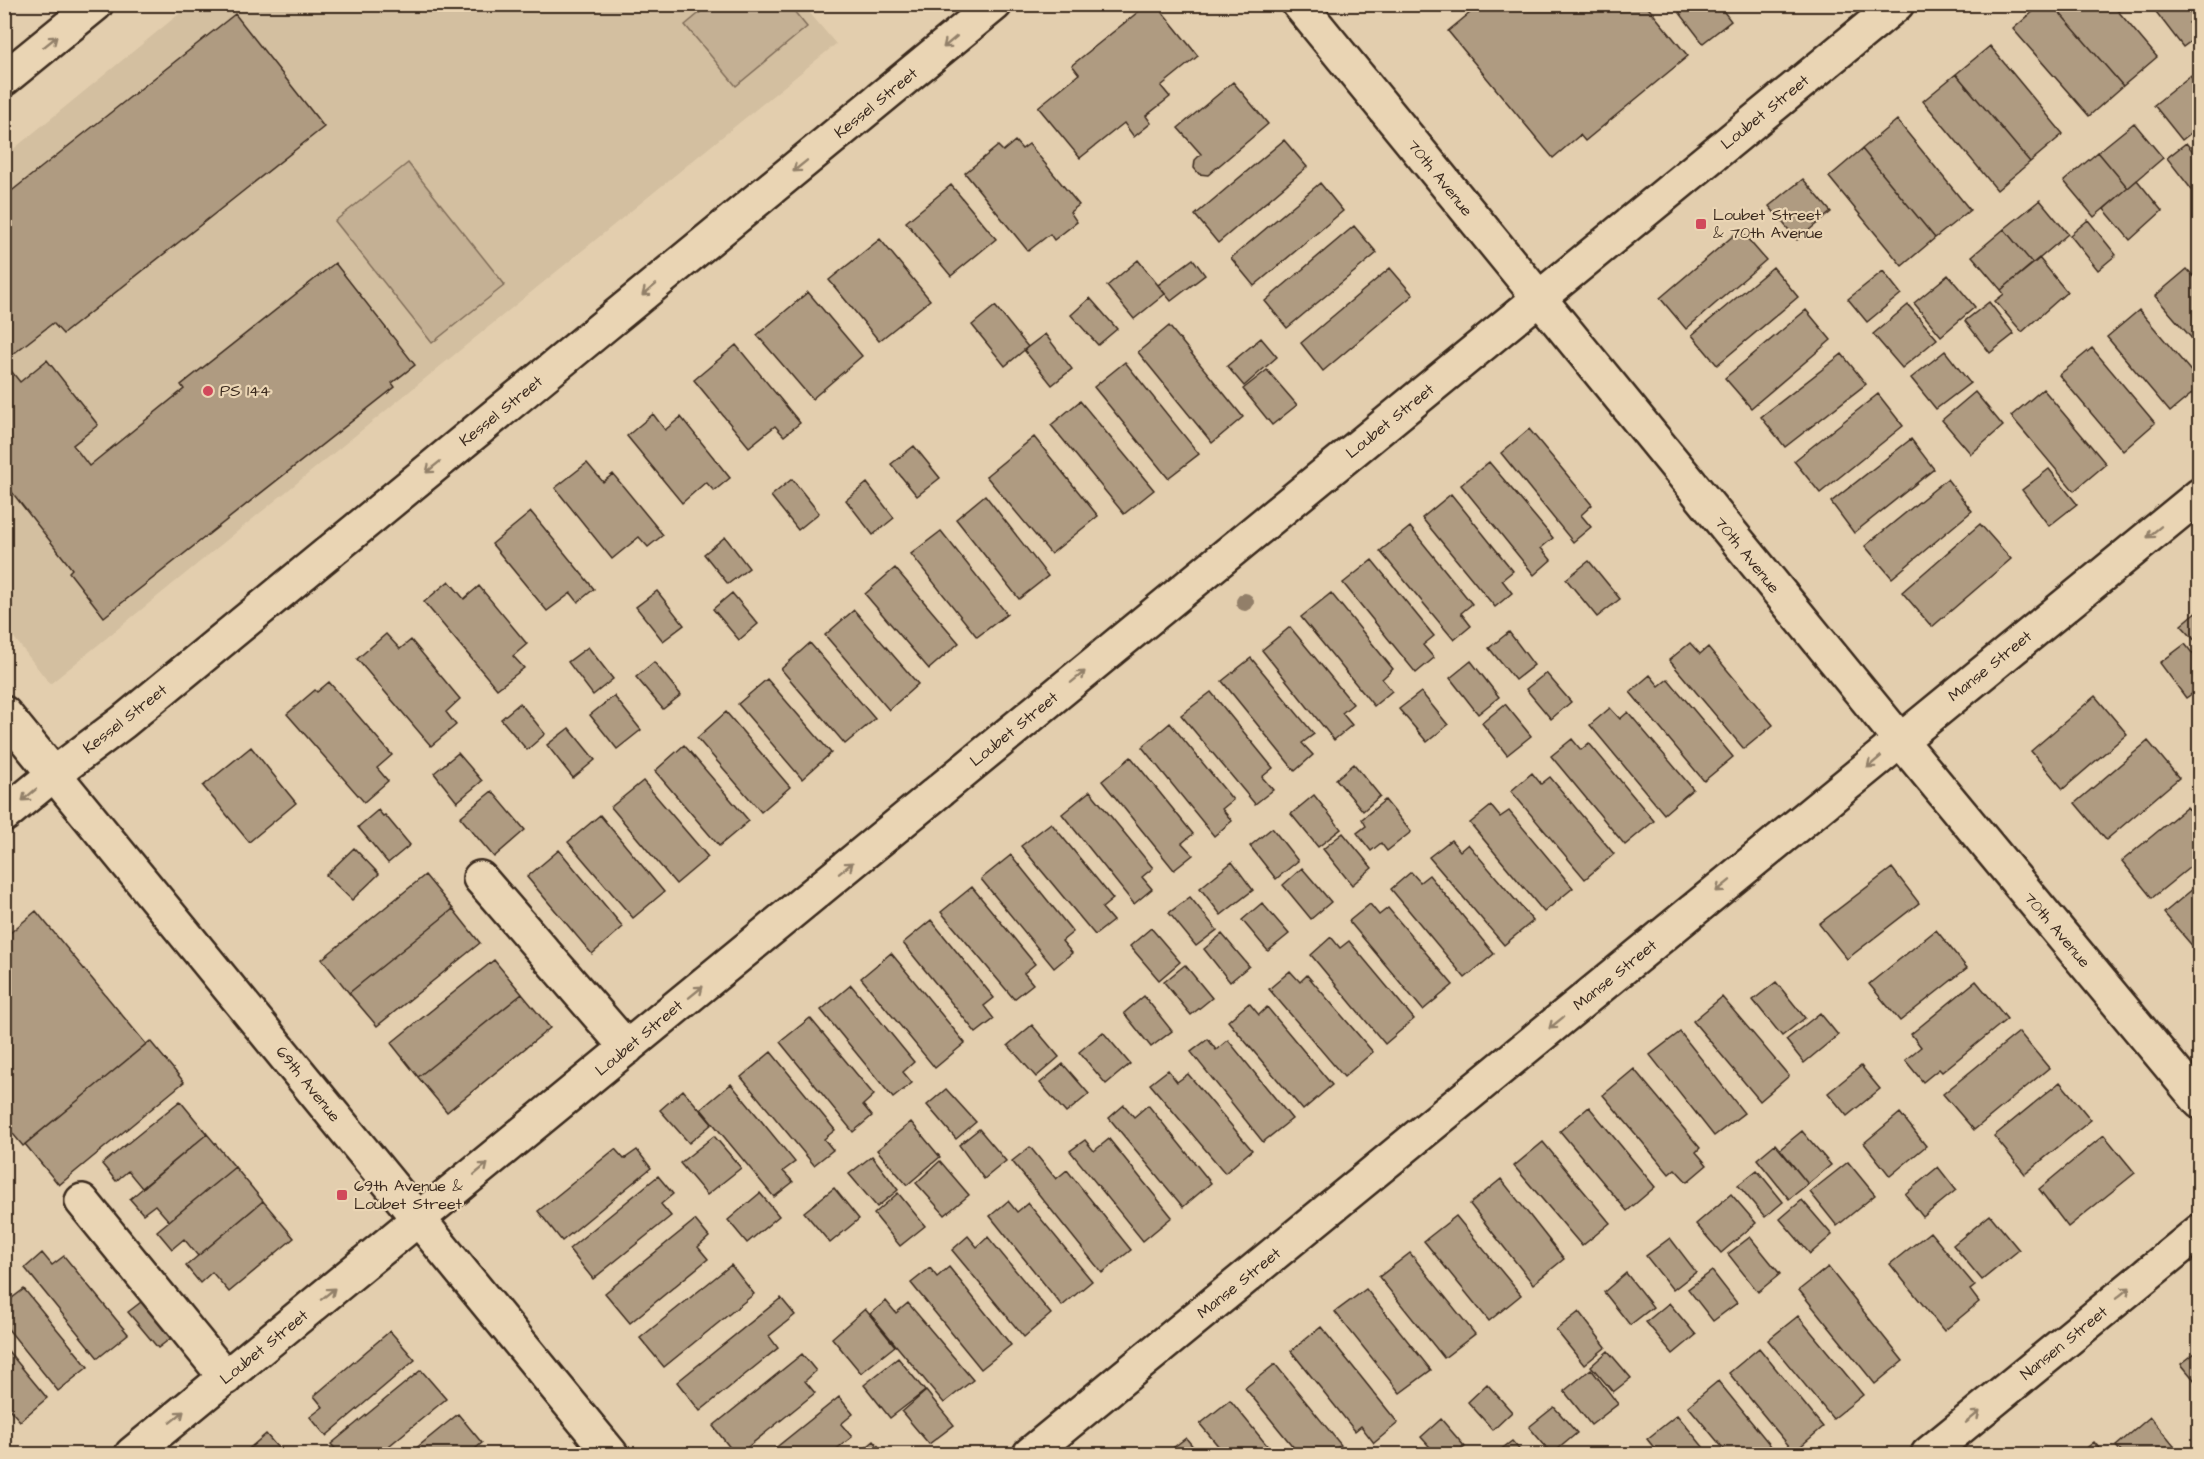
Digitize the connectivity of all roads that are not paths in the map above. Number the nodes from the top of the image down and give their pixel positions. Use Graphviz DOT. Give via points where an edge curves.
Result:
graph roads {
  1 [pos="96,4"];
  2 [pos="995,4"];
  3 [pos="1299,4"];
  4 [pos="1897,4"];
  5 [pos="4,80"];
  6 [pos="1538,299"];
  7 [pos="2199,495"];
  8 [pos="4,713"];
  9 [pos="1900,740"];
  10 [pos="54,774"];
  11 [pos="4,815"];
  12 [pos="480,879"];
  13 [pos="627,1048"];
  14 [pos="2199,1102"];
  15 [pos="82,1201"];
  16 [pos="419,1220"];
  17 [pos="2199,1231"];
  18 [pos="226,1378"];
  19 [pos="132,1455"];
  20 [pos="611,1455"];
  21 [pos="1030,1455"];
  22 [pos="1928,1455"];
  5 -- 1 [label="street, one-way"];
  2 -- 10 [label="street, Kessel Street, one-way" via="123,722"];
  3 -- 6 [label="street, 70th Avenue"];
  4 -- 6 [label="street, Loubet Street"];
  6 -- 9 [label="street, 70th Avenue"];
  13 -- 6 [label="street, Loubet Street, one-way"];
  7 -- 9 [label="street, Manse Street, one-way"];
  8 -- 10 [label="street, 69th Avenue"];
  9 -- 14 [label="street, 70th Avenue"];
  9 -- 21 [label="street, Manse Street, one-way"];
  10 -- 11 [label="street, Kessel Street, one-way"];
  10 -- 16 [label="street, 69th Avenue"];
  12 -- 13 [label="street"];
  16 -- 13 [label="street, Loubet Street, one-way"];
  15 -- 18 [label="street"];
  18 -- 16 [label="street, Loubet Street, one-way"];
  16 -- 20 [label="street, 69th Avenue"];
  22 -- 17 [label="street, Nansen Street, one-way"];
  19 -- 18 [label="street, Loubet Street, one-way"];
}
